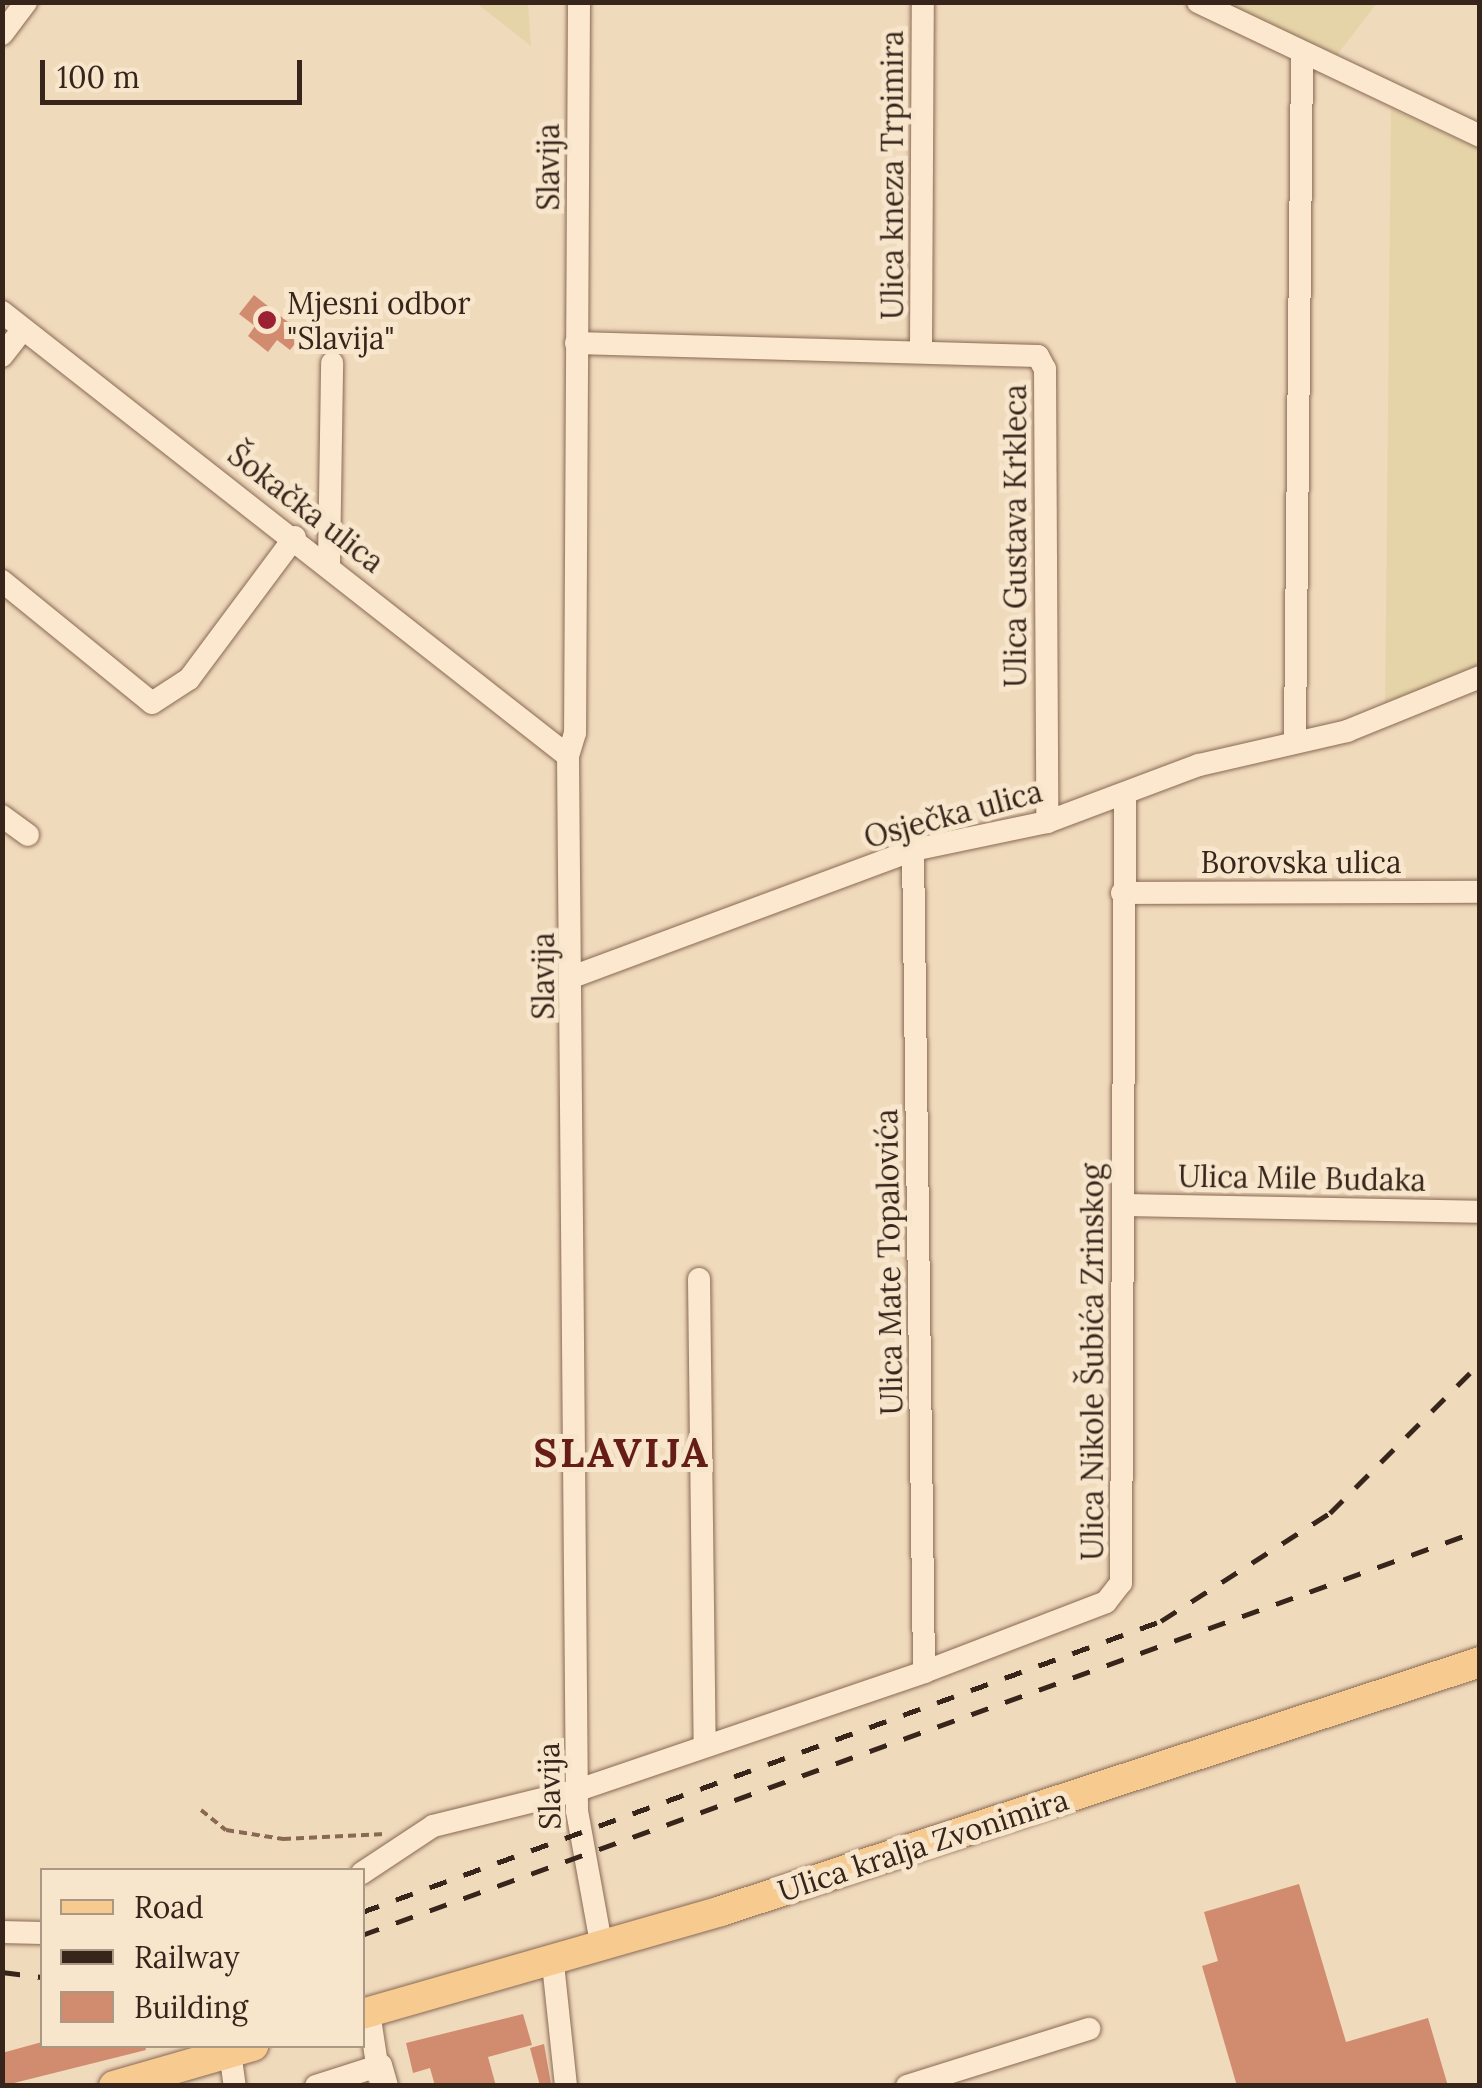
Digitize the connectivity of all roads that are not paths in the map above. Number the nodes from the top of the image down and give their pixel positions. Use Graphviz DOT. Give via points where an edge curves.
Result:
graph roads {
  1 [pos="579,2"];
  2 [pos="923,2"];
  3 [pos="1198,2"];
  4 [pos="17,7"];
  5 [pos="2,34"];
  6 [pos="1302,55"];
  7 [pos="1480,136"];
  8 [pos="2,312"];
  9 [pos="23,330"];
  10 [pos="576,342"];
  11 [pos="921,348"];
  12 [pos="2,356"];
  13 [pos="332,363"];
  14 [pos="295,537"];
  15 [pos="329,563"];
  16 [pos="2,581"];
  17 [pos="1480,676"];
  18 [pos="1295,737"];
  19 [pos="568,756"];
  20 [pos="1125,797"];
  21 [pos="2,816"];
  22 [pos="1046,822"];
  23 [pos="28,835"];
  24 [pos="913,850"];
  25 [pos="1480,892"];
  26 [pos="1122,893"];
  27 [pos="572,977"];
  28 [pos="1123,1205"];
  29 [pos="1480,1212"];
  30 [pos="699,1279"];
  31 [pos="1480,1662"];
  32 [pos="924,1672"];
  33 [pos="705,1745"];
  34 [pos="578,1790"];
  35 [pos="365,1871"];
  36 [pos="2,1932"];
  37 [pos="40,1934"];
  38 [pos="602,1948"];
  39 [pos="553,1964"];
  40 [pos="366,2013"];
  41 [pos="1088,2029"];
  42 [pos="239,2070"];
  43 [pos="382,2079"];
  44 [pos="114,2086"];
  45 [pos="316,2086"];
  46 [pos="566,2086"];
  47 [pos="906,2086"];
  1 -- 10 [label="street, Slavija"];
  2 -- 11 [label="street, Ulica kneza Trpimira"];
  3 -- 6 [label="street"];
  4 -- 5 [label="street"];
  6 -- 7 [label="street"];
  6 -- 18 [label="street"];
  8 -- 9 [label="street, Šokačka ulica"];
  9 -- 12 [label="street"];
  9 -- 14 [label="street, Šokačka ulica"];
  10 -- 11 [label="street, Ulica Gustava Krkleca"];
  10 -- 19 [label="street, Slavija" via="576,732"];
  11 -- 22 [label="street, Ulica Gustava Krkleca" via="1027,348 1045,369"];
  13 -- 15 [label="street"];
  14 -- 15 [label="street, Šokačka ulica"];
  14 -- 16 [label="street" via="189,679 152,703"];
  15 -- 19 [label="street, Šokačka ulica"];
  17 -- 18 [label="street, Osječka ulica" via="1347,731"];
  18 -- 20 [label="street, Osječka ulica"];
  19 -- 27 [label="street, Slavija"];
  20 -- 22 [label="street, Osječka ulica"];
  20 -- 26 [label="street, Ulica Nikole Šubića Zrinskog"];
  21 -- 23 [label="street"];
  22 -- 24 [label="street, Osječka ulica"];
  24 -- 27 [label="street, Osječka ulica"];
  24 -- 32 [label="street, Ulica Mate Topalovića"];
  25 -- 26 [label="street, Borovska ulica"];
  26 -- 28 [label="street, Ulica Nikole Šubića Zrinskog"];
  27 -- 34 [label="street, Slavija"];
  28 -- 29 [label="street, Ulica Mile Budaka"];
  28 -- 32 [label="street, Ulica Nikole Šubića Zrinskog" via="1121,1583 1106,1602"];
  30 -- 33 [label="street"];
  31 -- 38 [label="main road, Ulica kralja Zvonimira"];
  32 -- 33 [label="street, Ulica Nikole Šubića Zrinskog"];
  33 -- 34 [label="street, Ulica Nikole Šubića Zrinskog"];
  34 -- 35 [label="street, Ulica Nikole Šubića Zrinskog" via="420,1834"];
  34 -- 38 [label="street, Slavija"];
  36 -- 37 [label="street"];
  38 -- 39 [label="main road, Ulica kralja Zvonimira"];
  39 -- 40 [label="main road, Ulica kralja Zvonimira"];
  39 -- 46 [label="street"];
  40 -- 43 [label="street"];
  41 -- 47 [label="street"];
  42 -- 44 [label="main road"];
  43 -- 45 [label="street"];
}
